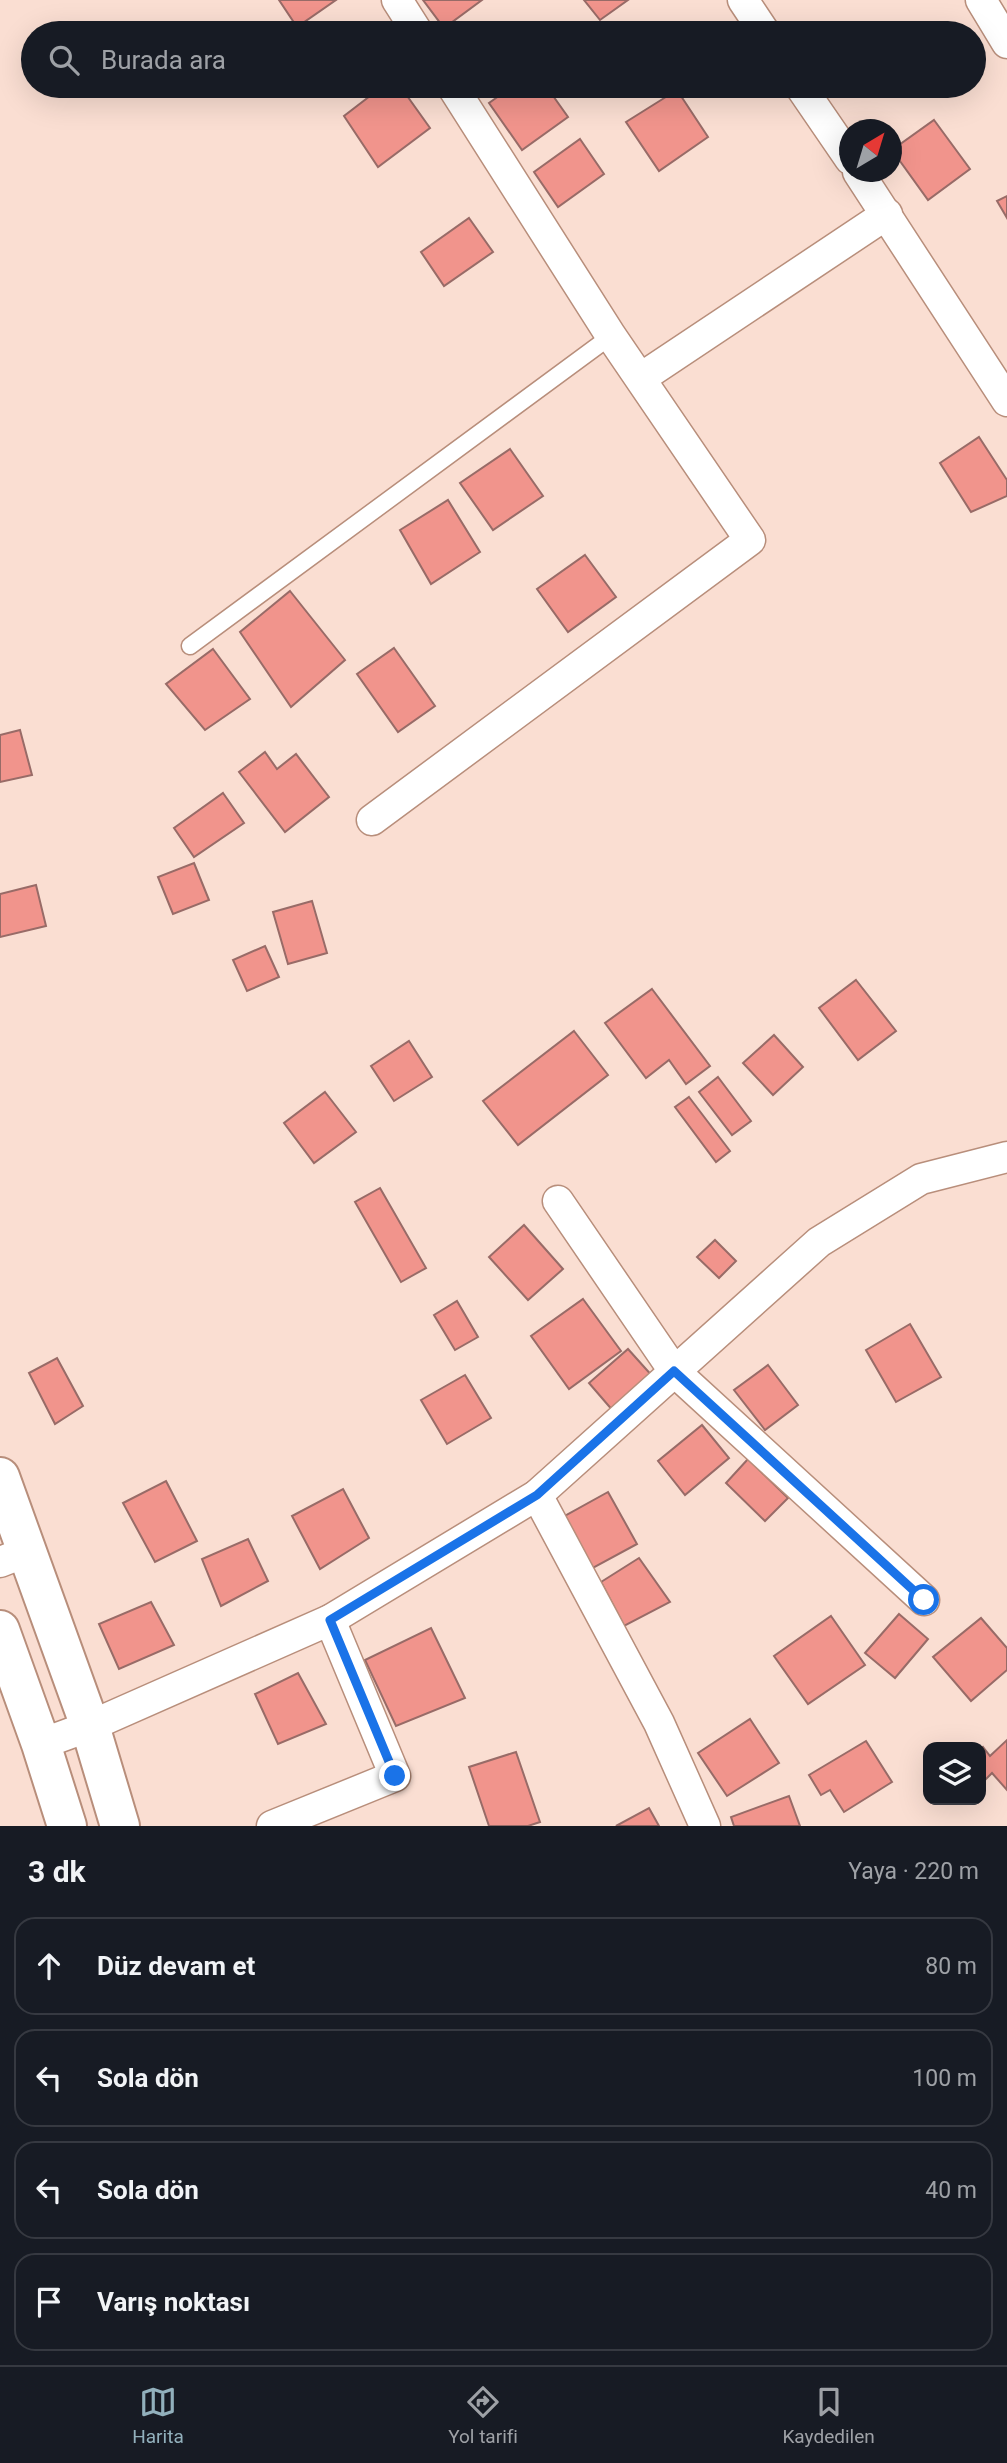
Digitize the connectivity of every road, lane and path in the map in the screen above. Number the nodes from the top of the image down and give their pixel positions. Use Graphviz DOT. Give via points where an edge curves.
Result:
graph roads {
  1 [pos="397,0"];
  2 [pos="743,0"];
  3 [pos="981,0"];
  4 [pos="410,21"];
  5 [pos="757,21"];
  6 [pos="1007,43"];
  7 [pos="460,98"];
  8 [pos="808,98"];
  9 [pos="839,144"];
  10 [pos="865,182"];
  11 [pos="887,214"];
  12 [pos="611,336"];
  13 [pos="642,379"];
  14 [pos="1007,401"];
  15 [pos="190,646"];
  16 [pos="372,820"];
  17 [pos="1007,1157"];
  18 [pos="558,1201"];
  19 [pos="674,1371"];
  20 [pos="0,1477"];
  21 [pos="537,1495"];
  22 [pos="14,1556"];
  23 [pos="924,1600"];
  24 [pos="330,1620"];
  25 [pos="0,1630"];
  26 [pos="90,1726"];
  27 [pos="41,1744"];
  28 [pos="67,1826"];
  29 [pos="120,1826"];
  30 [pos="272,1826"];
  31 [pos="705,1826"];
  1 -- 4 [label="street"];
  2 -- 5 [label="street"];
  3 -- 6 [label="street"];
  7 -- 12 [label="street"];
  8 -- 9 [label="street"];
  10 -- 11 [label="street"];
  11 -- 13 [label="street"];
  11 -- 14 [label="street"];
  12 -- 13 [label="street"];
  12 -- 15 [label="lane"];
  13 -- 16 [label="street" via="750,540"];
  17 -- 19 [label="street" via="921,1179 819,1242"];
  18 -- 19 [label="street"];
  19 -- 21 [label="street"];
  19 -- 23 [label="street"];
  20 -- 22 [label="highway"];
  21 -- 24 [label="street"];
  21 -- 31 [label="street" via="659,1723"];
  22 -- 26 [label="highway"];
  24 -- 26 [label="street"];
  24 -- 30 [label="street" via="395,1776"];
  25 -- 27 [label="highway"];
  26 -- 27 [label="street"];
  26 -- 29 [label="highway"];
  27 -- 28 [label="highway"];
}
